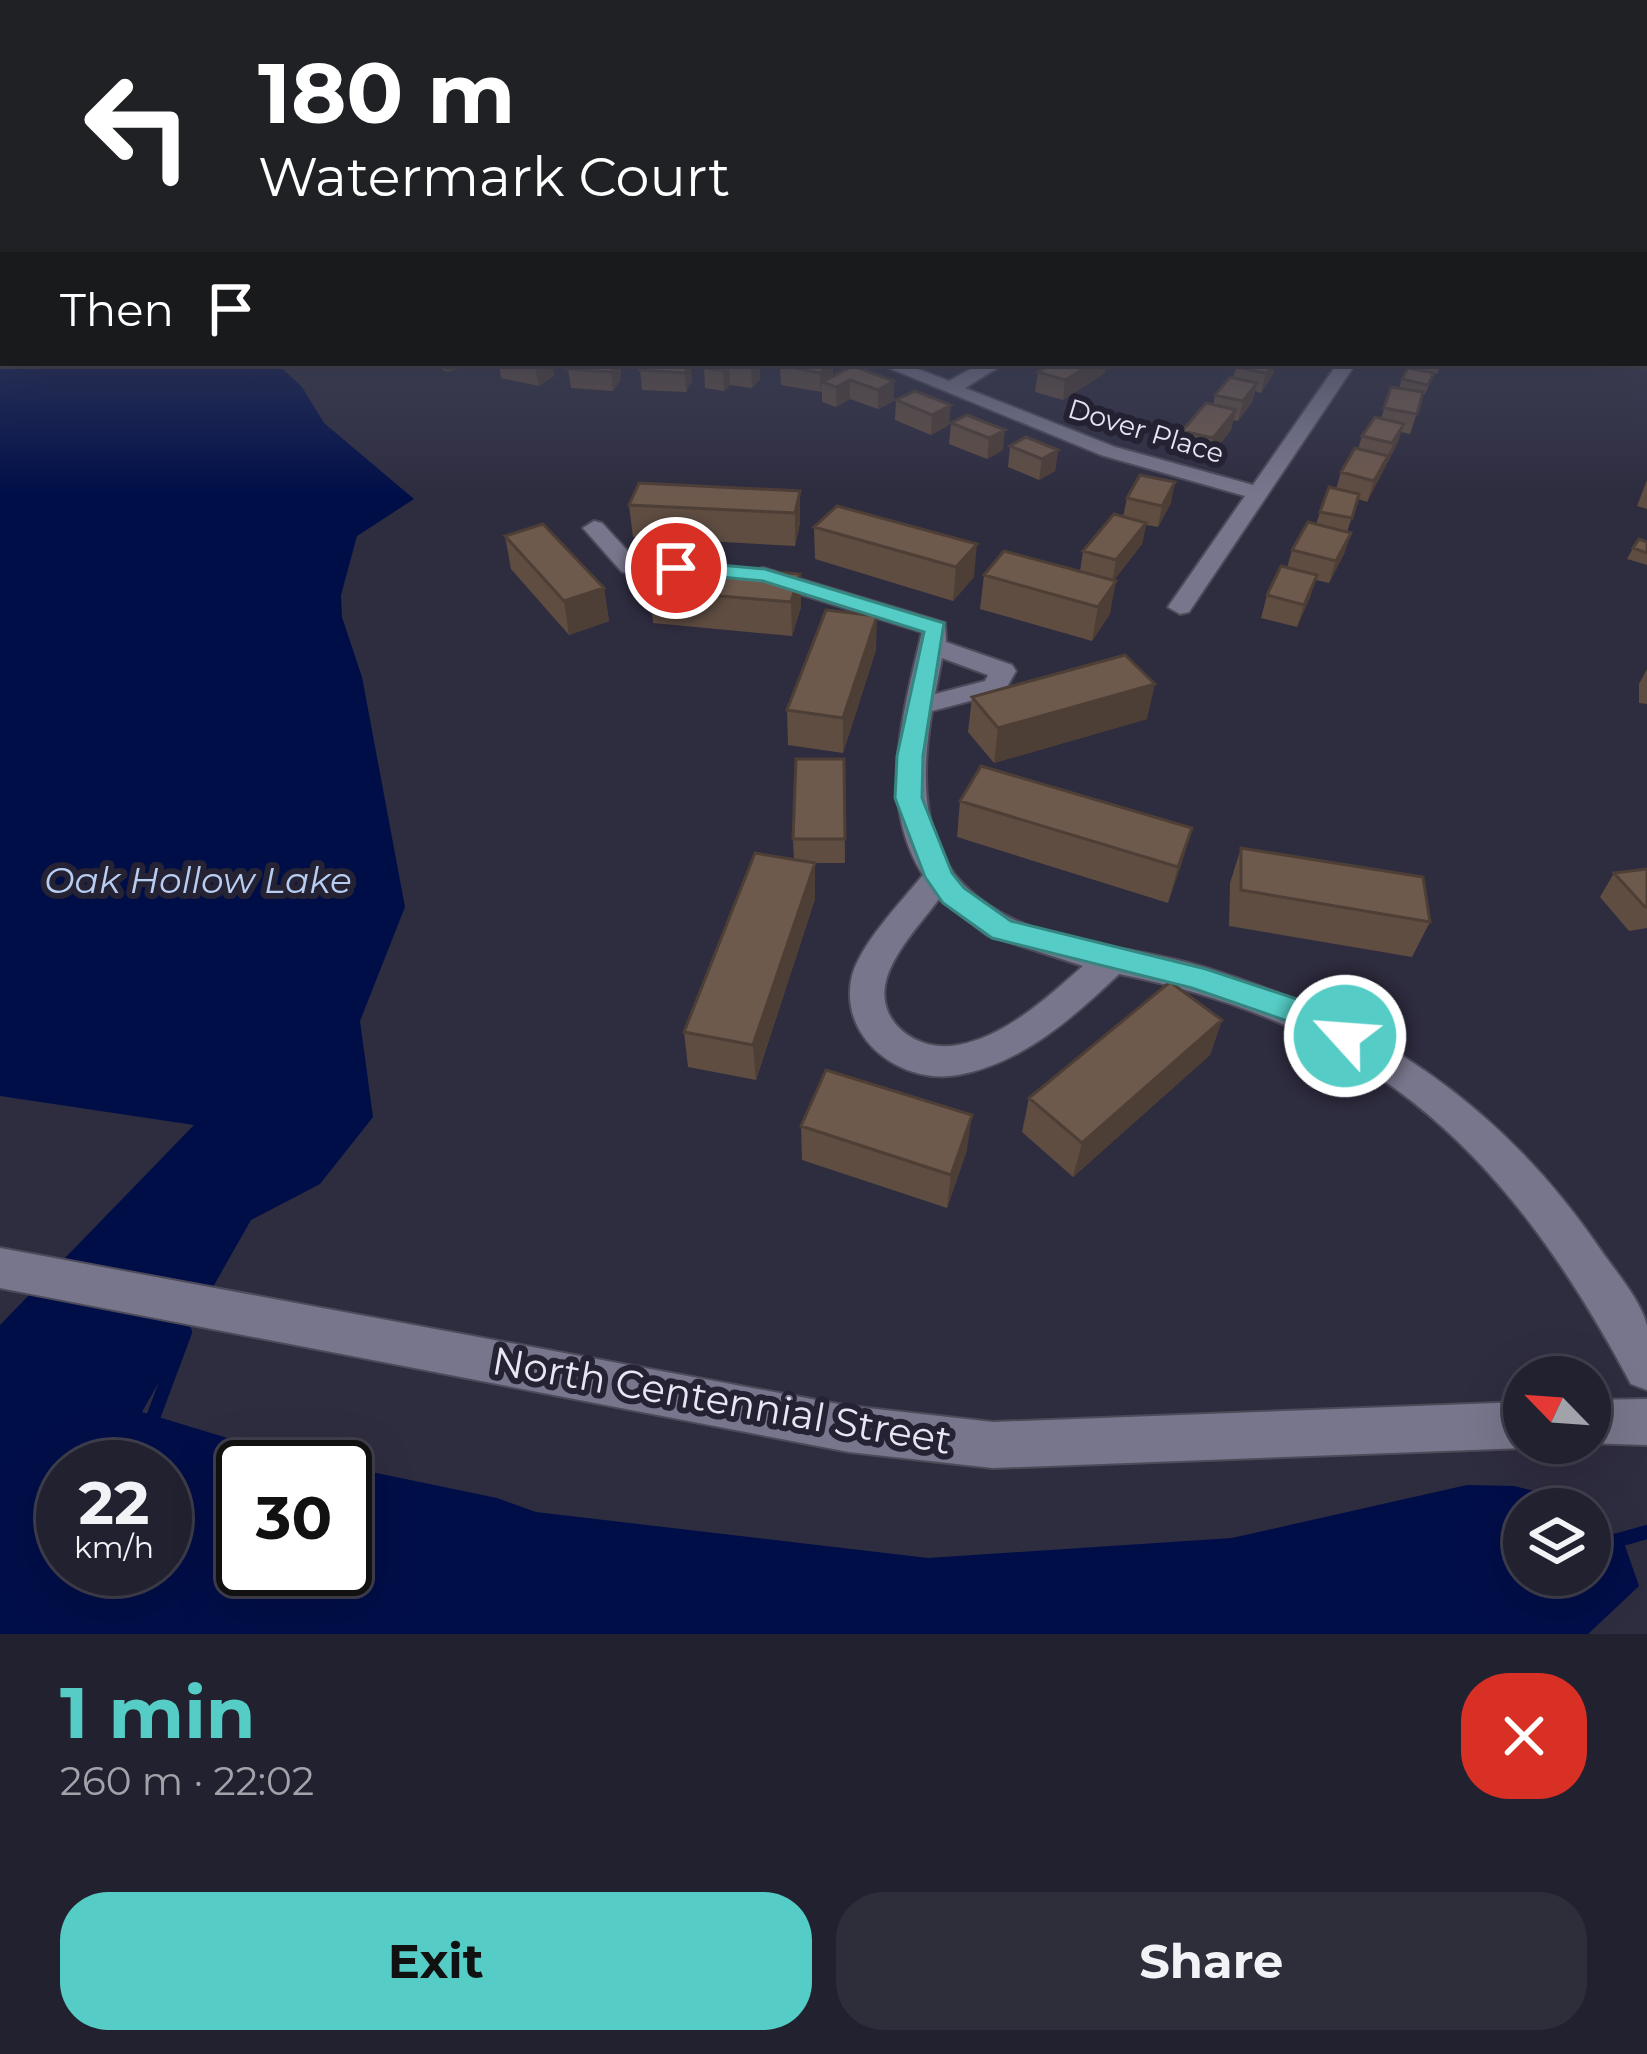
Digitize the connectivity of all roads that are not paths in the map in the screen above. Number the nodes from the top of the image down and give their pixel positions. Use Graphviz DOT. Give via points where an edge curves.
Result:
graph roads {
  1 [pos="894,366"];
  2 [pos="990,366"];
  3 [pos="1345,366"];
  4 [pos="950,388"];
  5 [pos="1258,493"];
  6 [pos="594,528"];
  7 [pos="1180,607"];
  8 [pos="932,646"];
  9 [pos="920,706"];
  10 [pos="939,877"];
  11 [pos="1113,959"];
  12 [pos="17,1271"];
  13 [pos="1647,1368"];
  14 [pos="1647,1422"];
  15 [pos="1611,1423"];
  16 [pos="1503,1426"];
  1 -- 4 [label="street, Dover Place"];
  2 -- 4 [label="street"];
  3 -- 5 [label="street"];
  4 -- 5 [label="street, Dover Place" via="1108,451"];
  5 -- 7 [label="street"];
  6 -- 8 [label="street" via="630,567 765,575 936,628"];
  8 -- 9 [label="street"];
  8 -- 9 [label="street" via="1004,671 995,686"];
  9 -- 10 [label="street" via="908,798"];
  10 -- 11 [label="street" via="1002,930"];
  10 -- 11 [label="street" via="868,981 875,1028 905,1055 962,1061 1016,1037"];
  11 -- 13 [label="street" via="1310,1016 1414,1076 1495,1146 1557,1223 1607,1290"];
  12 -- 16 [label="street, North Centennial Street" via="849,1430 993,1445"];
  14 -- 15 [label="street"];
}
